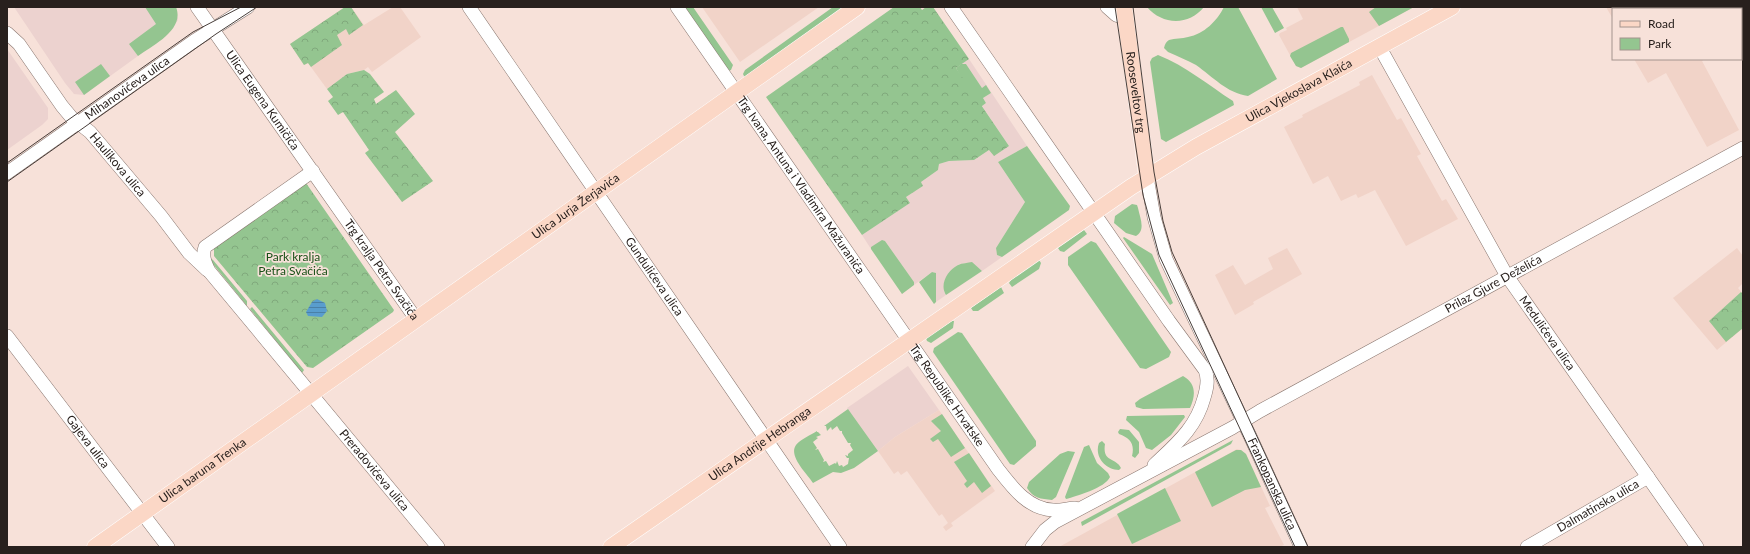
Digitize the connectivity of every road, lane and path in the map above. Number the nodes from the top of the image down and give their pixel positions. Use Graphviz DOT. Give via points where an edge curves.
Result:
graph roads {
  1 [pos="197,7"];
  2 [pos="248,7"];
  3 [pos="469,7"];
  4 [pos="676,7"];
  5 [pos="857,7"];
  6 [pos="951,7"];
  7 [pos="1107,7"];
  8 [pos="1452,7"];
  9 [pos="1125,13"];
  10 [pos="213,29"];
  11 [pos="7,33"];
  12 [pos="1379,46"];
  13 [pos="736,93"];
  14 [pos="78,123"];
  15 [pos="1743,148"];
  16 [pos="313,171"];
  17 [pos="7,173"];
  18 [pos="1147,177"];
  19 [pos="596,191"];
  20 [pos="1094,213"];
  21 [pos="182,242"];
  22 [pos="205,247"];
  23 [pos="209,271"];
  24 [pos="1507,276"];
  25 [pos="416,319"];
  26 [pos="7,336"];
  27 [pos="909,341"];
  28 [pos="1211,367"];
  29 [pos="310,395"];
  30 [pos="1243,421"];
  31 [pos="765,439"];
  32 [pos="1648,477"];
  33 [pos="1140,478"];
  34 [pos="1088,506"];
  35 [pos="143,514"];
  36 [pos="95,547"];
  37 [pos="168,547"];
  38 [pos="438,547"];
  39 [pos="611,547"];
  40 [pos="840,547"];
  41 [pos="1032,547"];
  42 [pos="1301,547"];
  43 [pos="1527,547"];
  44 [pos="1697,547"];
  1 -- 10 [label="street, Ulica Eugena Kumičića"];
  2 -- 10 [label="street, Mihanovićeva ulica"];
  3 -- 19 [label="street, Gundulićeva ulica"];
  4 -- 13 [label="street"];
  5 -- 13 [label="main road, Trg Ivana, Antuna i Vladimira Mažuranića"];
  6 -- 20 [label="street"];
  7 -- 9 [label="street" via="1116,16"];
  8 -- 12 [label="main road, Ulica Vjekoslava Klaića"];
  9 -- 18 [label="main road, Rooseveltov trg"];
  10 -- 14 [label="street, Mihanovićeva ulica"];
  10 -- 16 [label="street, Ulica Eugena Kumičića"];
  11 -- 14 [label="street, Haulikova ulica" via="19,44 62,106"];
  12 -- 18 [label="main road, Ulica Vjekoslava Klaića" via="1196,147"];
  12 -- 24 [label="street, Medulićeva ulica"];
  13 -- 19 [label="main road, Ulica Jurja Žerjavića"];
  13 -- 27 [label="street, Trg Ivana, Antuna i Vladimira Mažuranića"];
  14 -- 17 [label="street, Mihanovićeva ulica"];
  14 -- 21 [label="street, Haulikova ulica" via="90,132"];
  15 -- 24 [label="street, Prilaz Gjure Deželića"];
  16 -- 22 [label="street"];
  16 -- 25 [label="street, Trg kralja Petra Svačića"];
  18 -- 20 [label="main road, Trg Republike Hrvatske"];
  18 -- 28 [label="street, Trg Republike Hrvatske" via="1166,259"];
  19 -- 25 [label="main road, Ulica Jurja Žerjavića"];
  19 -- 31 [label="street, Gundulićeva ulica"];
  20 -- 27 [label="main road, Trg Republike Hrvatske"];
  20 -- 28 [label="street, Trg Republike Hrvatske" via="1169,321"];
  21 -- 22 [label="street" via="191,248"];
  21 -- 23 [label="street" via="196,262"];
  22 -- 23 [label="street" via="203,258"];
  23 -- 29 [label="street"];
  24 -- 30 [label="street, Prilaz Gjure Deželića"];
  24 -- 32 [label="street, Medulićeva ulica"];
  25 -- 29 [label="main road, Trg kralja Petra Svačića"];
  26 -- 35 [label="street, Gajeva ulica"];
  27 -- 31 [label="main road, Ulica Andrije Hebranga"];
  27 -- 34 [label="street, Trg Republike Hrvatske" via="998,469 1026,499 1037,506 1053,510"];
  28 -- 30 [label="street, Trg Republike Hrvatske"];
  28 -- 33 [label="street, Trg Republike Hrvatske" via="1201,410 1194,423 1182,439"];
  29 -- 35 [label="main road, Ulica baruna Trenka"];
  29 -- 38 [label="street, Preradovićeva ulica"];
  30 -- 33 [label="street, Trg Republike Hrvatske"];
  30 -- 42 [label="street, Frankopanska ulica"];
  31 -- 39 [label="main road, Ulica Andrije Hebranga"];
  31 -- 40 [label="street, Gundulićeva ulica"];
  32 -- 43 [label="street, Dalmatinska ulica"];
  32 -- 44 [label="street, Medulićeva ulica"];
  33 -- 34 [label="street, Trg Republike Hrvatske"];
  34 -- 41 [label="street, Trg Republike Hrvatske" via="1050,526"];
  35 -- 36 [label="main road, Ulica baruna Trenka"];
  35 -- 37 [label="street, Gajeva ulica"];
}
